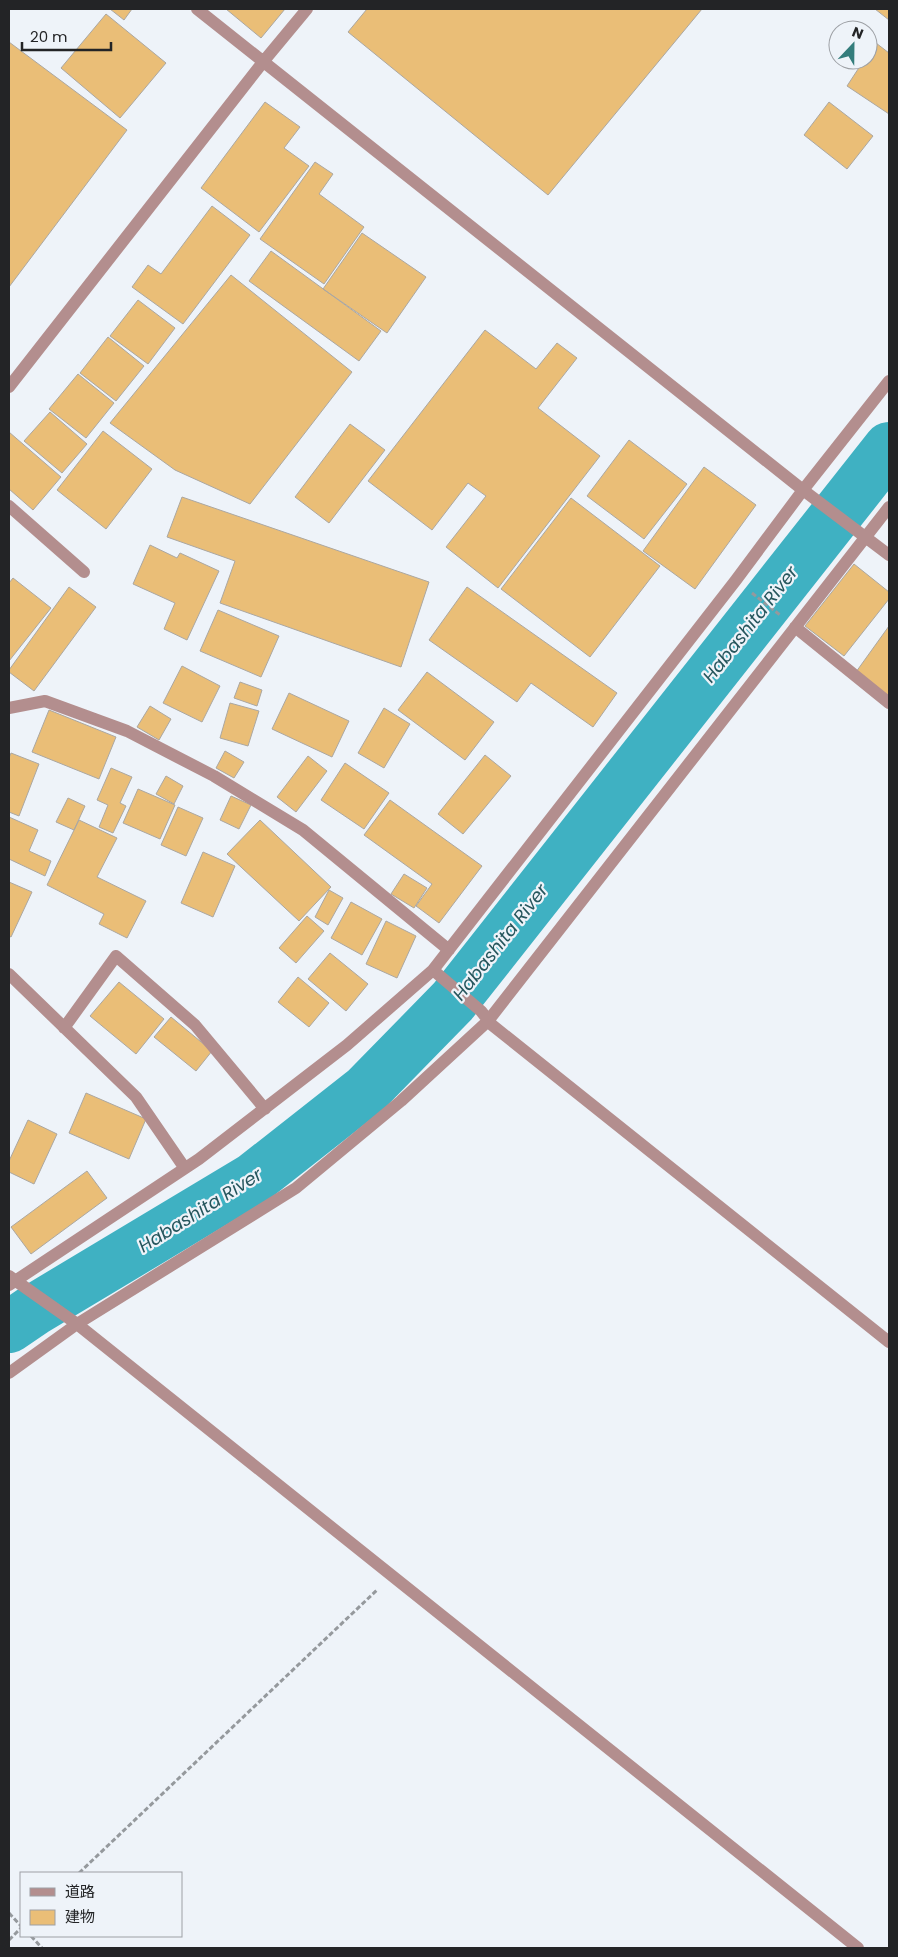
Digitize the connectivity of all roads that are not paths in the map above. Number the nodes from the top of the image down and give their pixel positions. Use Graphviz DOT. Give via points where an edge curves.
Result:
graph roads {
  1 [pos="197,9"];
  2 [pos="307,9"];
  3 [pos="263,62"];
  4 [pos="889,381"];
  5 [pos="9,387"];
  6 [pos="808,494"];
  7 [pos="9,506"];
  8 [pos="889,507"];
  9 [pos="862,535"];
  10 [pos="889,555"];
  11 [pos="84,572"];
  12 [pos="791,624"];
  13 [pos="889,703"];
  14 [pos="9,708"];
  15 [pos="449,950"];
  16 [pos="437,973"];
  17 [pos="9,974"];
  18 [pos="485,1016"];
  19 [pos="64,1028"];
  20 [pos="265,1109"];
  21 [pos="184,1167"];
  22 [pos="14,1281"];
  23 [pos="73,1322"];
  24 [pos="889,1342"];
  25 [pos="9,1373"];
  26 [pos="858,1948"];
  1 -- 3 [label="street"];
  2 -- 3 [label="street"];
  3 -- 5 [label="street"];
  3 -- 6 [label="street"];
  4 -- 6 [label="street"];
  6 -- 9 [label="street"];
  6 -- 15 [label="street" via="736,580"];
  7 -- 11 [label="street"];
  8 -- 9 [label="street"];
  9 -- 10 [label="street"];
  9 -- 12 [label="street"];
  12 -- 13 [label="street"];
  12 -- 18 [label="street"];
  14 -- 15 [label="street" via="45,701 127,731 214,776 303,830"];
  15 -- 16 [label="street"];
  16 -- 18 [label="street"];
  16 -- 20 [label="street"];
  17 -- 19 [label="street"];
  18 -- 23 [label="street" via="401,1101 296,1188"];
  18 -- 24 [label="street"];
  19 -- 20 [label="street" via="116,956 194,1025"];
  19 -- 21 [label="street" via="136,1097"];
  20 -- 21 [label="street"];
  21 -- 22 [label="street"];
  22 -- 23 [label="street"];
  23 -- 25 [label="street"];
  23 -- 26 [label="street"];
}
